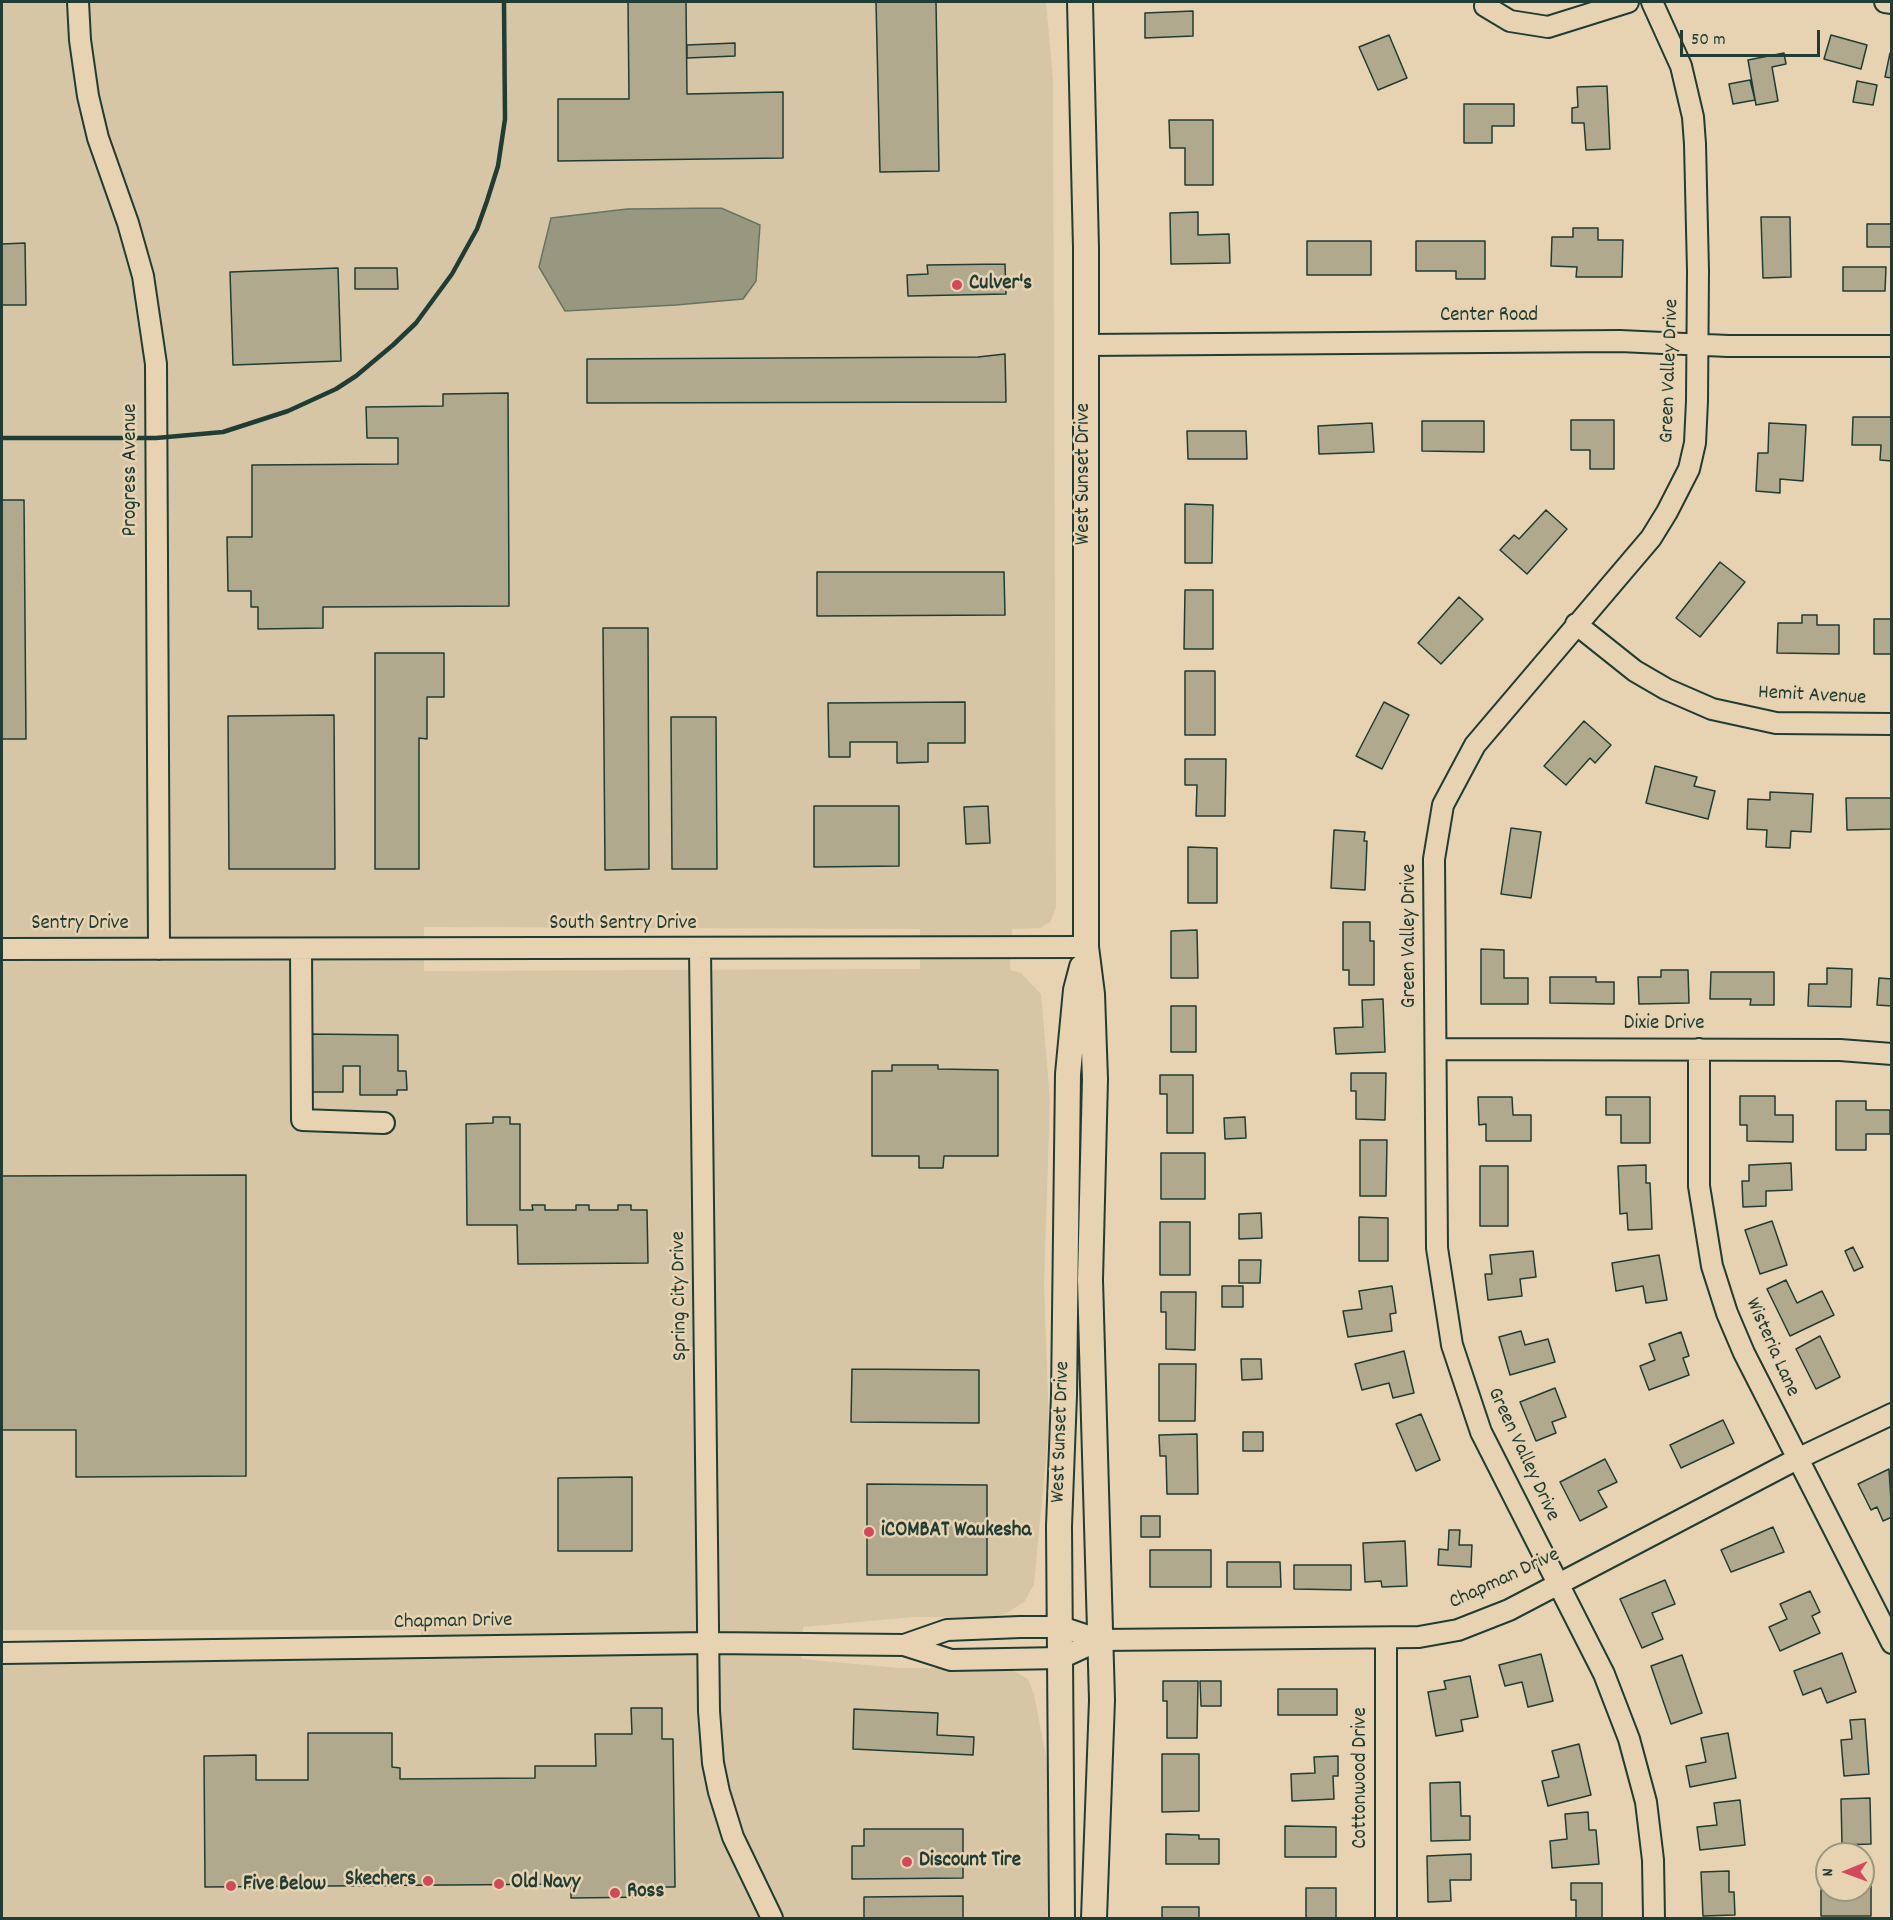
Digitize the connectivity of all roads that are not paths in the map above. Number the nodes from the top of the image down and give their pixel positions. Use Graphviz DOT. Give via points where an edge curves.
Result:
graph roads {
  1 [pos="78,2"];
  2 [pos="1080,2"];
  3 [pos="1628,2"];
  4 [pos="1652,2"];
  5 [pos="1886,2"];
  6 [pos="1892,3"];
  7 [pos="1485,6"];
  8 [pos="1086,345"];
  9 [pos="1697,345"];
  10 [pos="1892,346"];
  11 [pos="1576,624"];
  12 [pos="1892,724"];
  13 [pos="1086,947"];
  14 [pos="2,949"];
  15 [pos="159,949"];
  16 [pos="300,949"];
  17 [pos="700,949"];
  18 [pos="1436,1049"];
  19 [pos="1699,1049"];
  20 [pos="1892,1054"];
  21 [pos="384,1124"];
  22 [pos="1892,1414"];
  23 [pos="1797,1459"];
  24 [pos="1557,1584"];
  25 [pos="1061,1627"];
  26 [pos="1386,1638"];
  27 [pos="1100,1640"];
  28 [pos="1892,1642"];
  29 [pos="709,1643"];
  30 [pos="904,1645"];
  31 [pos="2,1653"];
  32 [pos="1061,1658"];
  33 [pos="772,1918"];
  34 [pos="1062,1918"];
  35 [pos="1094,1918"];
  36 [pos="1386,1918"];
  37 [pos="1654,1918"];
  1 -- 15 [label="street, Progress Avenue" via="88,96 143,276 156,364"];
  2 -- 8 [label="main road, West Sunset Drive"];
  3 -- 7 [label="street" via="1548,27 1510,21"];
  4 -- 9 [label="street, Green Valley Drive" via="1681,66 1693,117"];
  5 -- 6 [label="street"];
  8 -- 9 [label="street, Center Road" via="1620,341"];
  8 -- 13 [label="main road, West Sunset Drive"];
  9 -- 10 [label="street, Center Road"];
  9 -- 11 [label="street, Green Valley Drive" via="1695,443 1682,484 1651,537"];
  11 -- 12 [label="street, Hemit Avenue" via="1666,690 1712,709 1776,723"];
  11 -- 18 [label="street, Green Valley Drive" via="1475,745 1443,805 1434,859"];
  13 -- 17 [label="street, South Sentry Drive"];
  13 -- 25 [label="main road, West Sunset Drive" via="1076,990 1068,1074 1059,1526"];
  13 -- 27 [label="main road, West Sunset Drive" via="1095,1079 1090,1280"];
  14 -- 15 [label="street, Sentry Drive"];
  15 -- 16 [label="street, South Sentry Drive"];
  16 -- 17 [label="street, South Sentry Drive"];
  16 -- 21 [label="street" via="302,1120"];
  17 -- 29 [label="street, Spring City Drive"];
  18 -- 19 [label="street, Dixie Drive"];
  18 -- 24 [label="street, Green Valley Drive" via="1437,1248 1452,1345 1481,1432"];
  19 -- 20 [label="street, Dixie Drive"];
  19 -- 23 [label="street, Wisteria Lane" via="1699,1186 1712,1266 1743,1353"];
  22 -- 23 [label="street, Chapman Drive"];
  23 -- 24 [label="street, Chapman Drive"];
  23 -- 28 [label="street, Wisteria Lane"];
  24 -- 26 [label="street, Chapman Drive" via="1509,1610 1458,1630"];
  24 -- 37 [label="street, Green Valley Drive" via="1604,1674 1629,1739 1646,1802"];
  25 -- 27 [label="street, Chapman Drive"];
  25 -- 30 [label="street, Chapman Drive" via="947,1630"];
  25 -- 32 [label="main road, West Sunset Drive"];
  26 -- 27 [label="street, Chapman Drive"];
  26 -- 36 [label="street, Cottonwood Drive"];
  27 -- 32 [label="street, Chapman Drive"];
  27 -- 35 [label="main road, West Sunset Drive" via="1102,1700"];
  29 -- 30 [label="street, Chapman Drive"];
  29 -- 31 [label="street, Chapman Drive"];
  29 -- 33 [label="street, Spring City Drive" via="708,1711 718,1792 733,1837"];
  30 -- 32 [label="street, Chapman Drive" via="951,1660"];
  32 -- 34 [label="main road, West Sunset Drive"];
}
